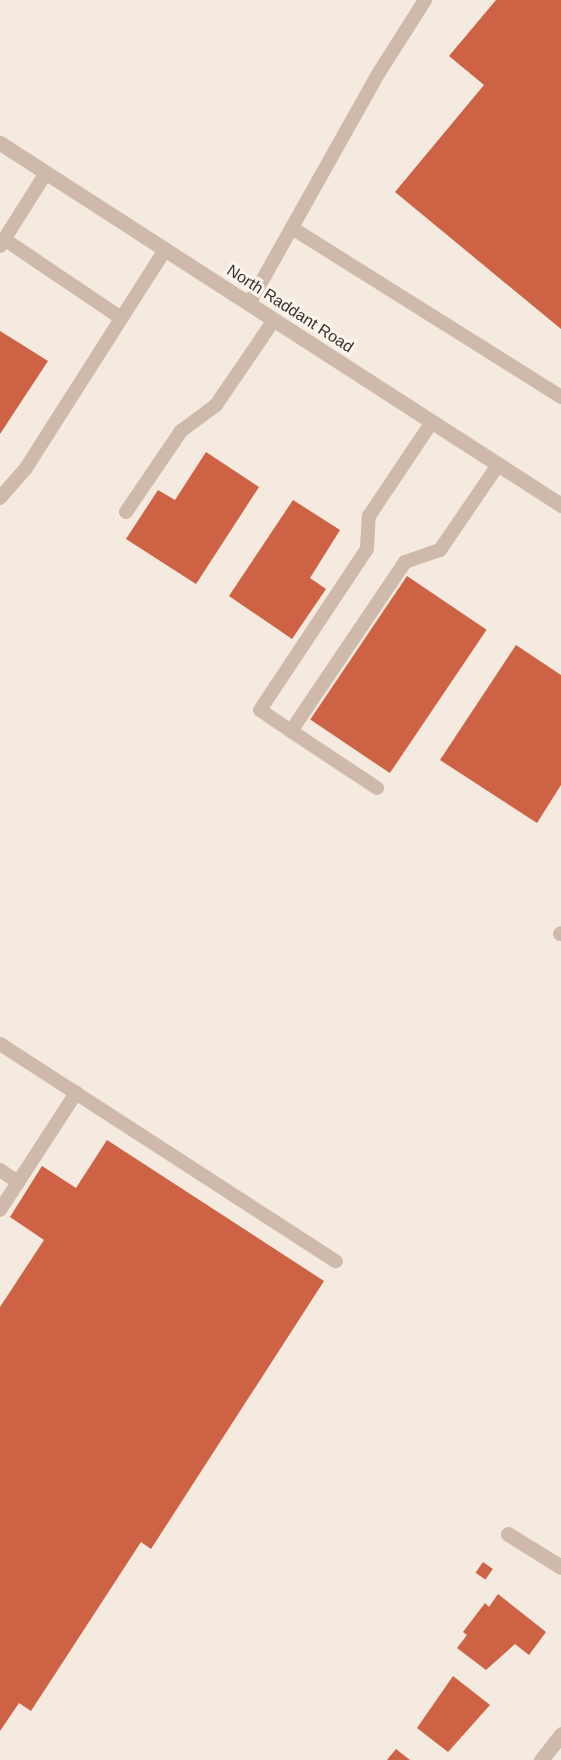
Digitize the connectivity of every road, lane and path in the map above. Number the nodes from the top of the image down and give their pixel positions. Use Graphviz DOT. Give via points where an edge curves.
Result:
graph roads {
  1 [pos="425,0"];
  2 [pos="0,143"];
  3 [pos="46,173"];
  4 [pos="292,228"];
  5 [pos="2,243"];
  6 [pos="165,249"];
  7 [pos="249,304"];
  8 [pos="122,318"];
  9 [pos="274,320"];
  10 [pos="561,397"];
  11 [pos="432,422"];
  12 [pos="498,465"];
  13 [pos="0,498"];
  14 [pos="561,505"];
  15 [pos="126,512"];
  16 [pos="291,731"];
  17 [pos="377,788"];
  18 [pos="0,1044"];
  19 [pos="76,1093"];
  20 [pos="0,1170"];
  21 [pos="18,1182"];
  22 [pos="0,1210"];
  23 [pos="336,1262"];
  24 [pos="508,1534"];
  25 [pos="561,1567"];
  26 [pos="561,1734"];
  27 [pos="542,1760"];
  1 -- 4 [label="lane" via="380,71"];
  2 -- 3 [label="street, North Raddant Road"];
  3 -- 5 [label="lane"];
  3 -- 6 [label="street, North Raddant Road"];
  4 -- 7 [label="lane"];
  4 -- 10 [label="lane"];
  5 -- 8 [label="lane"];
  6 -- 7 [label="street, North Raddant Road"];
  6 -- 8 [label="lane"];
  7 -- 9 [label="street, North Raddant Road"];
  8 -- 13 [label="lane" via="26,468"];
  9 -- 11 [label="street, North Raddant Road"];
  9 -- 15 [label="lane" via="216,405 181,430"];
  11 -- 12 [label="street, North Raddant Road"];
  11 -- 16 [label="lane" via="369,516 367,549 260,710"];
  12 -- 14 [label="street, North Raddant Road"];
  12 -- 16 [label="lane" via="440,550 405,562"];
  16 -- 17 [label="lane"];
  18 -- 19 [label="lane"];
  19 -- 21 [label="lane"];
  19 -- 23 [label="lane"];
  20 -- 21 [label="lane"];
  21 -- 22 [label="lane"];
  24 -- 25 [label="street"];
  26 -- 27 [label="street"];
}
